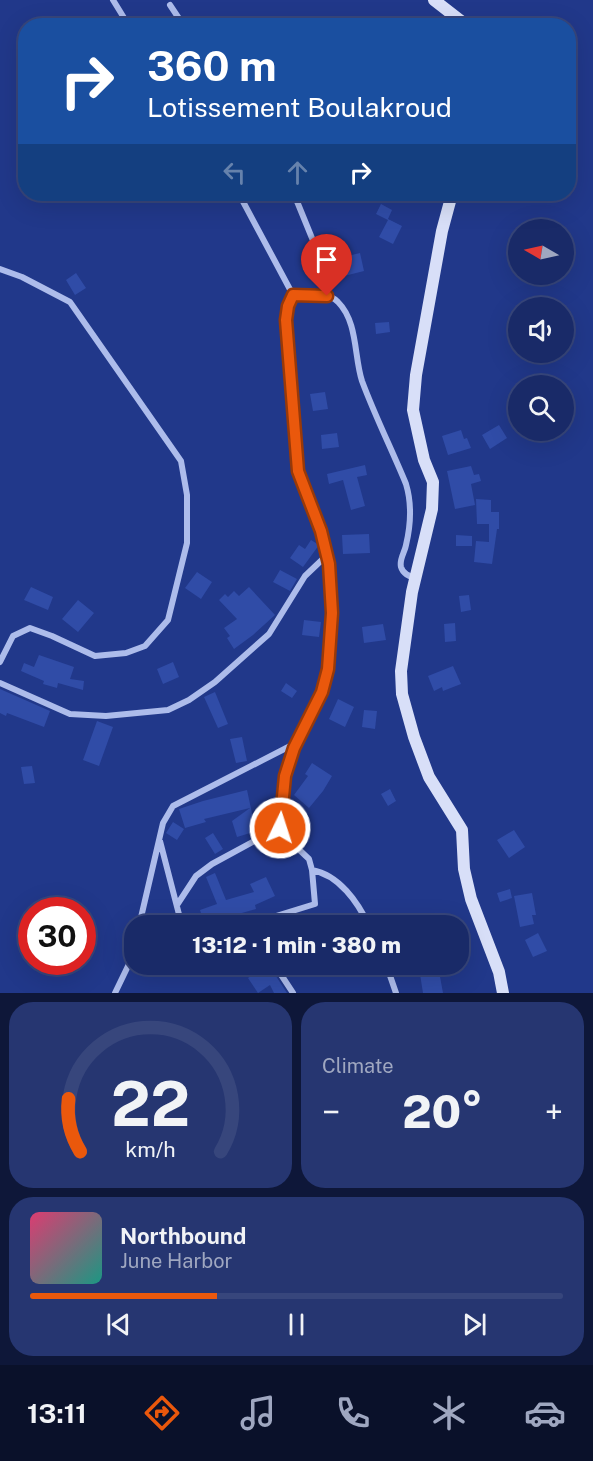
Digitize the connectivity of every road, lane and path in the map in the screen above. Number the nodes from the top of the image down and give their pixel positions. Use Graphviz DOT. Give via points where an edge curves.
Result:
graph roads {
  1 [pos="112,0"];
  2 [pos="434,0"];
  3 [pos="170,5"];
  4 [pos="124,18"];
  5 [pos="179,18"];
  6 [pos="457,18"];
  7 [pos="243,201"];
  8 [pos="297,201"];
  9 [pos="450,201"];
  10 [pos="0,269"];
  11 [pos="293,295"];
  12 [pos="327,296"];
  13 [pos="326,556"];
  14 [pos="415,578"];
  15 [pos="0,662"];
  16 [pos="0,683"];
  17 [pos="297,742"];
  18 [pos="280,828"];
  19 [pos="160,841"];
  20 [pos="312,870"];
  21 [pos="177,904"];
  22 [pos="142,915"];
  23 [pos="180,915"];
  24 [pos="279,915"];
  25 [pos="364,915"];
  26 [pos="124,974"];
  27 [pos="281,975"];
  28 [pos="390,975"];
  29 [pos="115,993"];
  30 [pos="293,993"];
  31 [pos="396,993"];
  32 [pos="503,993"];
  1 -- 4 [label="street"];
  2 -- 6 [label="main road"];
  3 -- 5 [label="street"];
  7 -- 11 [label="street"];
  8 -- 12 [label="street" via="325,270"];
  9 -- 14 [label="main road" via="416,375 413,410 423,460 434,482 432,509"];
  10 -- 15 [label="street" via="70,302 181,461 187,495 187,543 168,620 145,646 126,653 95,656 30,628 13,636"];
  11 -- 12 [label="street"];
  11 -- 13 [label="street" via="286,320 298,471 321,531"];
  12 -- 14 [label="street" via="337,300 347,314 361,379 406,484 411,501 401,567 405,574"];
  13 -- 16 [label="street" via="305,576 269,634 215,682 168,710 106,716 70,714"];
  13 -- 17 [label="street" via="332,613 328,669 322,692"];
  14 -- 32 [label="main road" via="400,671 402,694 429,777 462,830 464,869 471,899"];
  17 -- 18 [label="street" via="285,776"];
  17 -- 19 [label="street" via="173,806 162,823"];
  18 -- 20 [label="street" via="309,859"];
  18 -- 21 [label="street" via="212,864 196,876"];
  19 -- 21 [label="street"];
  19 -- 22 [label="street"];
  20 -- 24 [label="street" via="315,904"];
  20 -- 25 [label="street" via="333,878"];
  21 -- 23 [label="street"];
  26 -- 29 [label="street"];
  27 -- 30 [label="street"];
  28 -- 31 [label="street"];
}
